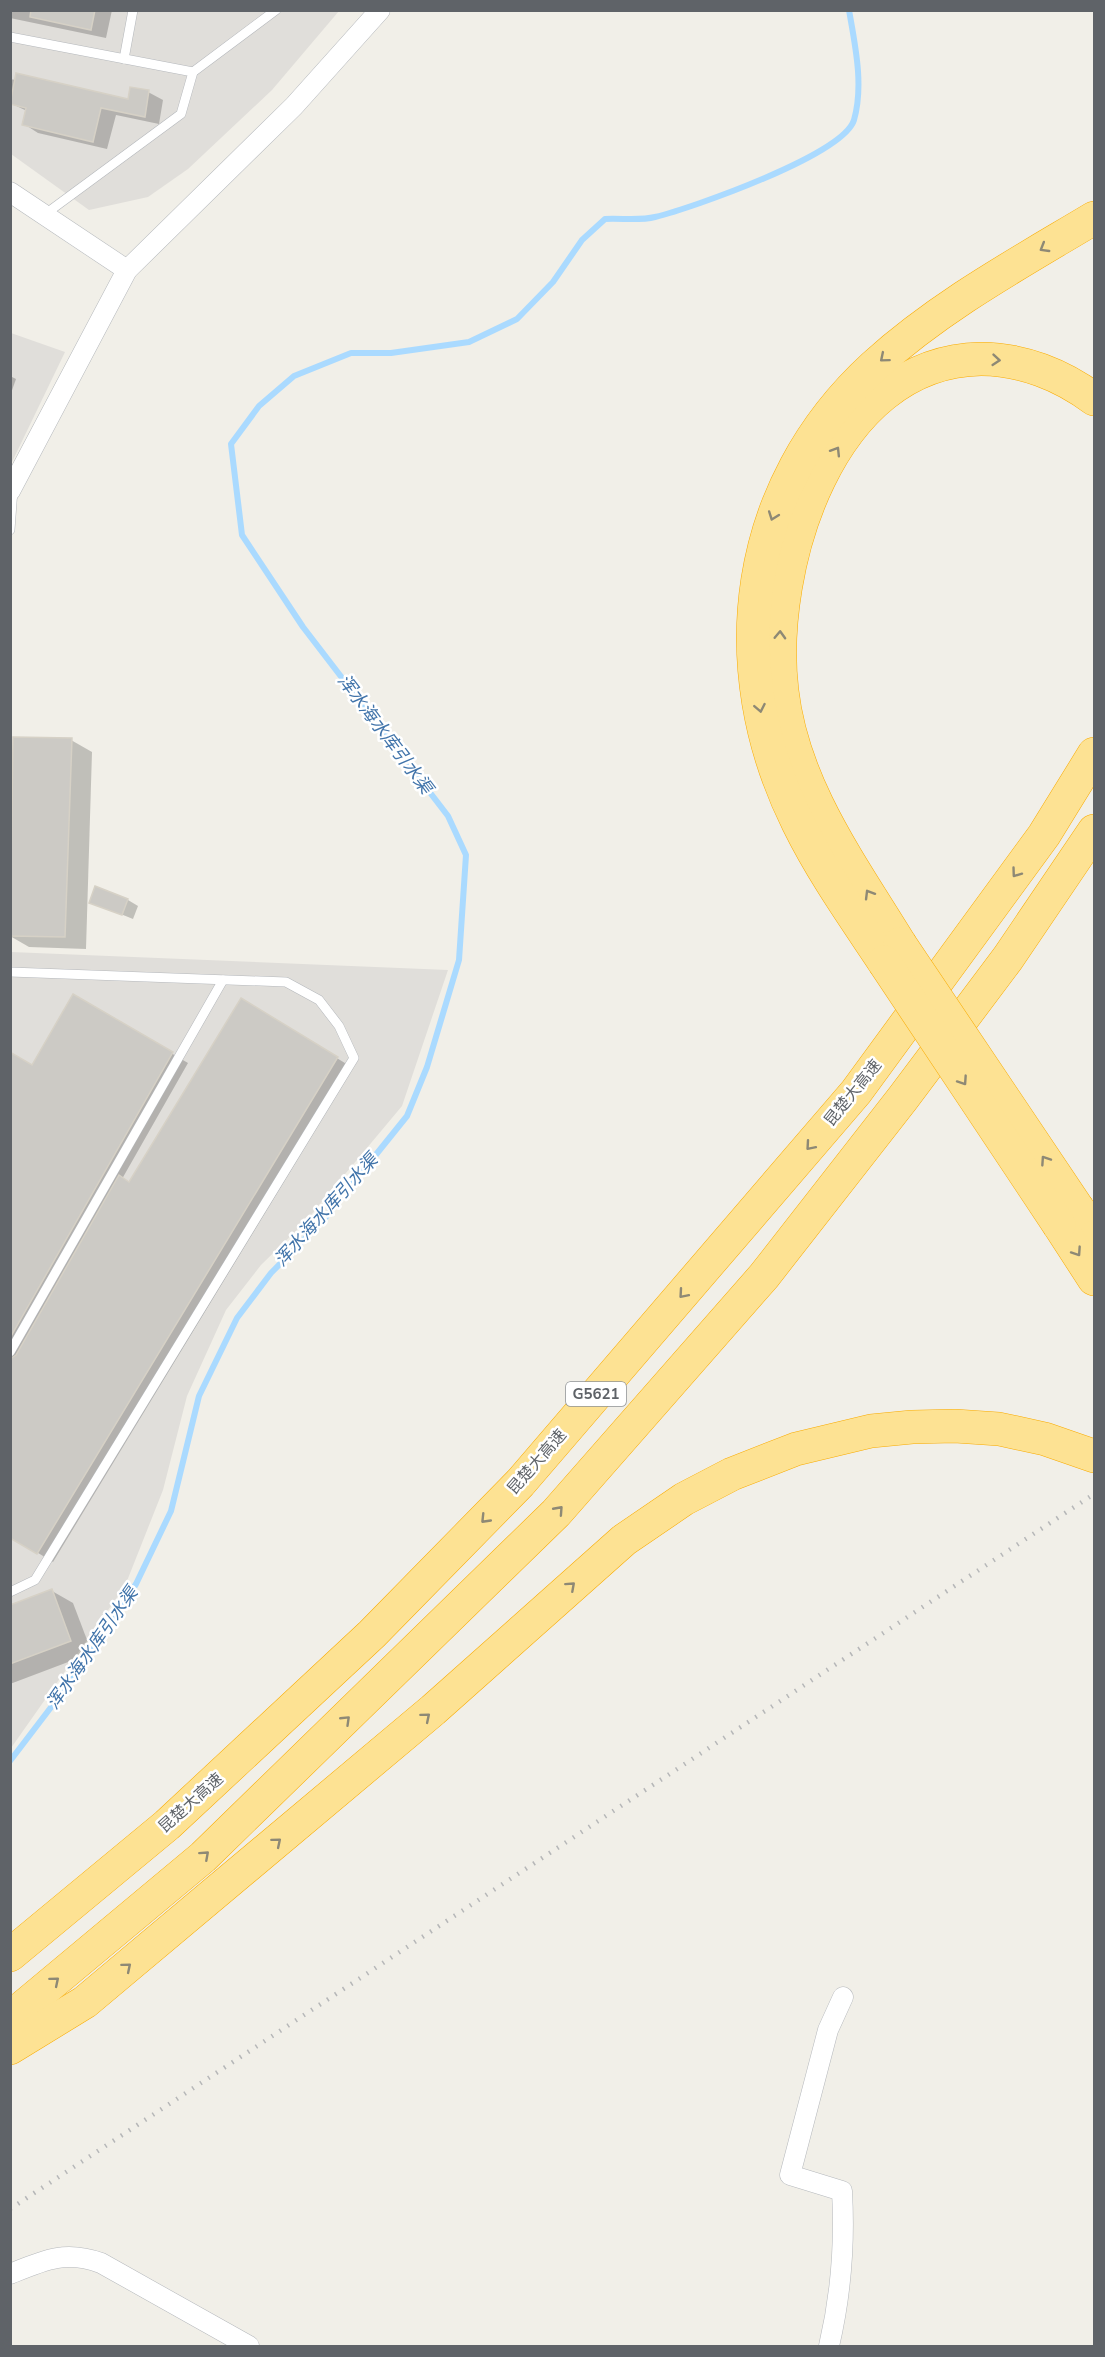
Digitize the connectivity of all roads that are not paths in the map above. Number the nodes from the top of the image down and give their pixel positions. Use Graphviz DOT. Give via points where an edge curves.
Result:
graph roads {
  1 [pos="134,10"];
  2 [pos="276,10"];
  3 [pos="380,10"];
  4 [pos="10,37"];
  5 [pos="124,58"];
  6 [pos="194,72"];
  7 [pos="10,192"];
  8 [pos="44,215"];
  9 [pos="1095,218"];
  10 [pos="127,270"];
  11 [pos="1095,399"];
  12 [pos="12,489"];
  13 [pos="10,530"];
  14 [pos="1095,727"];
  15 [pos="1095,754"];
  16 [pos="1095,831"];
  17 [pos="1044,835"];
  18 [pos="892,953"];
  19 [pos="10,972"];
  20 [pos="223,980"];
  21 [pos="1077,1222"];
  22 [pos="1095,1279"];
  23 [pos="10,1352"];
  24 [pos="1095,1456"];
  25 [pos="10,1592"];
  26 [pos="10,1955"];
  27 [pos="843,1997"];
  28 [pos="10,2018"];
  29 [pos="10,2048"];
  30 [pos="10,2274"];
  31 [pos="249,2346"];
  32 [pos="829,2346"];
  1 -- 5 [label="lane"];
  2 -- 6 [label="lane"];
  3 -- 10 [label="street" via="294,106"];
  4 -- 5 [label="lane"];
  5 -- 6 [label="lane"];
  6 -- 8 [label="lane" via="181,114"];
  7 -- 8 [label="street"];
  8 -- 10 [label="street"];
  9 -- 18 [label="highway, one-way" via="967,295 916,330 873,367 809,443 788,481 761,556 754,593 753,663 771,755 805,838"];
  10 -- 12 [label="street"];
  18 -- 11 [label="highway, one-way" via="820,810 790,732 780,671 780,623 788,571 805,514 834,454 853,426 881,397 919,372 967,360 1016,363 1063,379"];
  12 -- 13 [label="lane"];
  14 -- 17 [label="highway"];
  15 -- 17 [label="highway, 昆楚大高速 / G5621"];
  28 -- 16 [label="highway, G5621, one-way" via="203,1857 556,1514 764,1276 1001,967"];
  17 -- 26 [label="highway, 昆楚大高速 / G5621, one-way" via="856,1092 520,1483 372,1634 167,1825"];
  18 -- 21 [label="highway, bridge"];
  19 -- 20 [label="lane"];
  20 -- 23 [label="lane"];
  20 -- 25 [label="lane" via="286,982 319,1000 339,1026 354,1059 35,1580"];
  21 -- 22 [label="highway, one-way"];
  29 -- 24 [label="highway, one-way" via="85,2002 433,1710 606,1555 652,1518 691,1495 795,1449 871,1431 912,1427 999,1429"];
  27 -- 32 [label="street" via="828,2030 790,2175 842,2191 840,2299"];
  30 -- 31 [label="street" via="40,2261 81,2256"];
}
